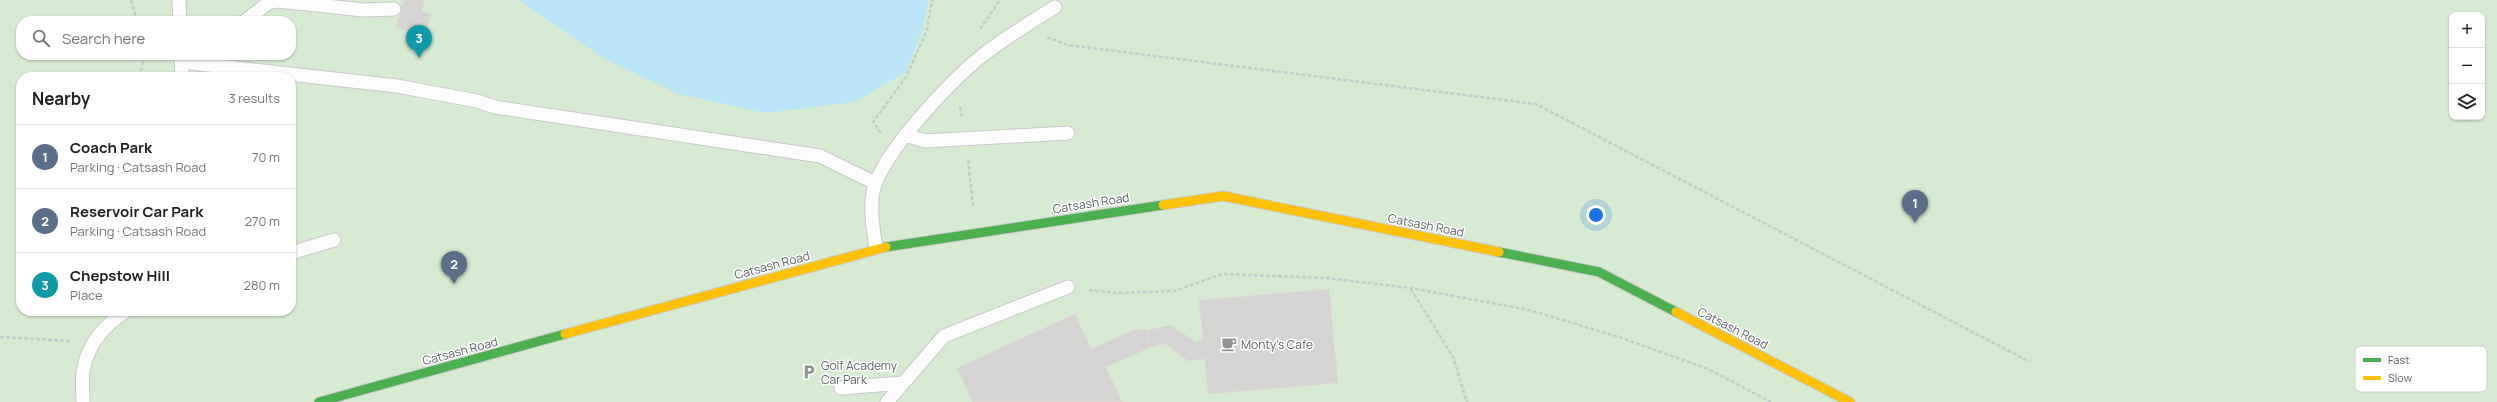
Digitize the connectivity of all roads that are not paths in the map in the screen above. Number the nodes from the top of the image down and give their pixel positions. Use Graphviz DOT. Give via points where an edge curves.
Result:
graph roads {
  1 [pos="179,0"];
  2 [pos="1055,7"];
  3 [pos="394,9"];
  4 [pos="180,16"];
  5 [pos="251,16"];
  6 [pos="181,60"];
  7 [pos="202,60"];
  8 [pos="222,61"];
  9 [pos="182,72"];
  10 [pos="1068,133"];
  11 [pos="905,135"];
  12 [pos="875,183"];
  13 [pos="334,240"];
  14 [pos="876,248"];
  15 [pos="296,251"];
  16 [pos="1068,287"];
  17 [pos="118,316"];
  18 [pos="903,383"];
  19 [pos="841,388"];
  20 [pos="83,402"];
  21 [pos="319,402"];
  22 [pos="887,402"];
  23 [pos="1850,402"];
  1 -- 4 [label="lane"];
  2 -- 11 [label="lane" via="989,50"];
  3 -- 5 [label="lane" via="364,10 278,1 268,2"];
  6 -- 9 [label="lane"];
  7 -- 8 [label="lane"];
  8 -- 12 [label="lane" via="397,86 477,101 495,107 820,156"];
  10 -- 11 [label="lane" via="925,141"];
  11 -- 12 [label="lane" via="893,149"];
  12 -- 14 [label="lane" via="872,207"];
  13 -- 15 [label="lane"];
  14 -- 21 [label="street, Catsash Road"];
  14 -- 23 [label="street, Catsash Road" via="1223,196 1599,272"];
  16 -- 18 [label="lane" via="944,336"];
  17 -- 20 [label="lane" via="110,321 94,342 83,368"];
  18 -- 19 [label="lane"];
  18 -- 22 [label="lane"];
}
